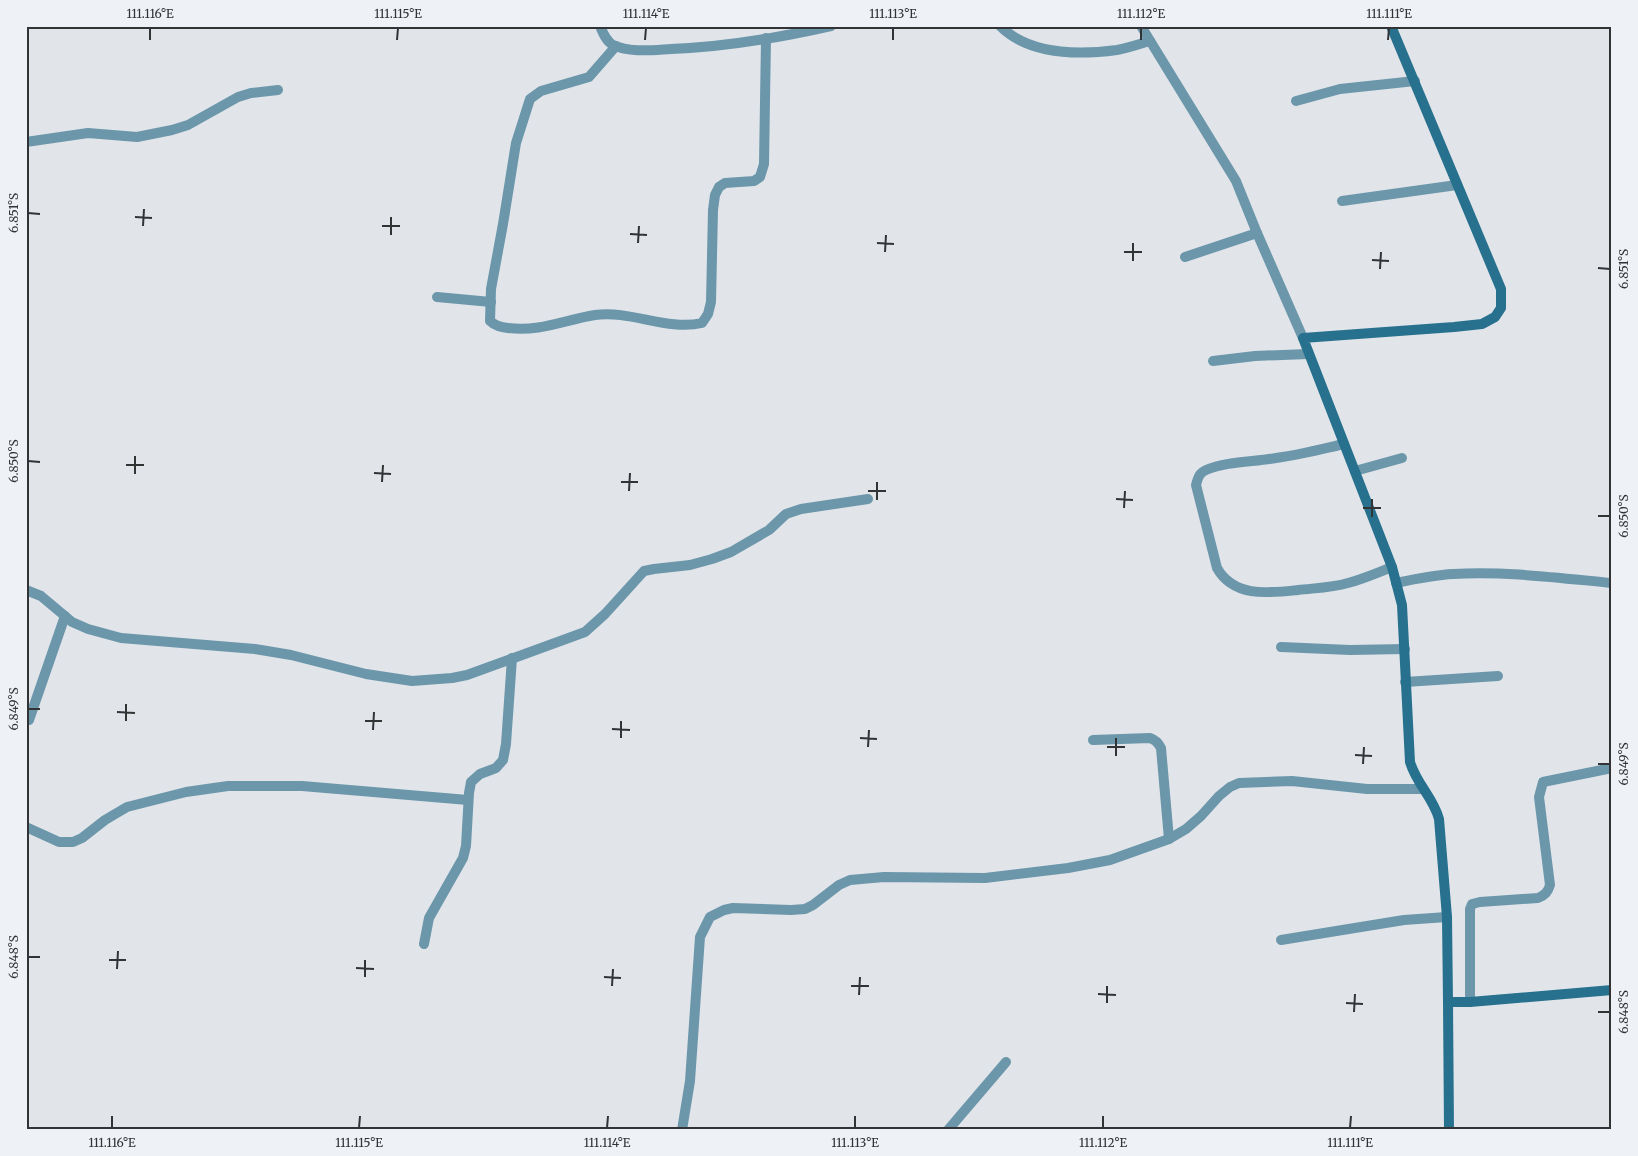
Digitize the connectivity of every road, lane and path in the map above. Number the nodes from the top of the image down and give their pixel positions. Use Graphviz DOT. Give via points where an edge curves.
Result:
graph roads {
  1 [pos="600,26"];
  2 [pos="831,26"];
  3 [pos="1000,26"];
  4 [pos="1141,26"];
  5 [pos="1391,26"];
  6 [pos="766,38"];
  7 [pos="1150,41"];
  8 [pos="616,46"];
  9 [pos="1415,81"];
  10 [pos="278,90"];
  11 [pos="1296,102"];
  12 [pos="26,142"];
  13 [pos="1458,185"];
  14 [pos="1342,201"];
  15 [pos="1257,233"];
  16 [pos="1186,257"];
  17 [pos="437,297"];
  18 [pos="490,302"];
  19 [pos="1303,338"];
  20 [pos="1308,354"];
  21 [pos="1213,361"];
  22 [pos="1344,444"];
  23 [pos="1402,458"];
  24 [pos="1355,471"];
  25 [pos="868,500"];
  26 [pos="1392,567"];
  27 [pos="1396,582"];
  28 [pos="1612,583"];
  29 [pos="26,590"];
  30 [pos="65,616"];
  31 [pos="1281,647"];
  32 [pos="1405,649"];
  33 [pos="512,658"];
  34 [pos="1498,676"];
  35 [pos="1405,682"];
  36 [pos="29,720"];
  37 [pos="1093,740"];
  38 [pos="1612,768"];
  39 [pos="1423,789"];
  40 [pos="468,800"];
  41 [pos="26,828"];
  42 [pos="1169,839"];
  43 [pos="1447,917"];
  44 [pos="1282,940"];
  45 [pos="424,944"];
  46 [pos="1612,990"];
  47 [pos="1448,1002"];
  48 [pos="1470,1002"];
  49 [pos="1006,1062"];
  50 [pos="682,1130"];
  51 [pos="948,1130"];
  52 [pos="1449,1130"];
  1 -- 8 [label="street" via="606,38"];
  2 -- 6 [label="street"];
  3 -- 7 [label="street" via="1029,46 1069,52 1118,50"];
  4 -- 7 [label="street"];
  5 -- 9 [label="street"];
  6 -- 8 [label="street" via="704,48 655,50"];
  6 -- 18 [label="street" via="763,171 754,181 724,183 719,187 714,210 712,302 702,323 682,325 595,315 537,329 511,328 490,321"];
  7 -- 15 [label="street" via="1236,181"];
  8 -- 18 [label="street" via="589,77 547,89 530,99 516,143"];
  9 -- 11 [label="street" via="1340,89"];
  9 -- 13 [label="street"];
  10 -- 12 [label="street" via="238,97 188,126 172,130 137,137 88,133"];
  13 -- 14 [label="street"];
  13 -- 19 [label="street" via="1501,289 1500,308 1495,317 1482,324"];
  15 -- 16 [label="street"];
  15 -- 19 [label="street"];
  17 -- 18 [label="street"];
  19 -- 20 [label="street"];
  20 -- 21 [label="street"];
  20 -- 22 [label="street"];
  22 -- 24 [label="street"];
  22 -- 26 [label="street" via="1227,465 1202,473 1196,485 1217,568 1232,585 1256,592 1275,592 1339,586"];
  23 -- 24 [label="street"];
  24 -- 26 [label="street"];
  25 -- 33 [label="street" via="801,509 786,514 762,534 731,552 690,565 644,571 585,632"];
  26 -- 27 [label="street"];
  27 -- 28 [label="street" via="1464,574"];
  27 -- 32 [label="street" via="1402,605"];
  29 -- 30 [label="street" via="41,596"];
  30 -- 33 [label="street" via="88,629 121,638 255,649 366,674 412,680 467,675"];
  30 -- 36 [label="street"];
  31 -- 32 [label="street"];
  32 -- 35 [label="street"];
  33 -- 40 [label="street" via="503,760 496,768 471,782"];
  34 -- 35 [label="street"];
  35 -- 39 [label="street" via="1410,762"];
  37 -- 42 [label="street" via="1150,738 1159,744"];
  38 -- 48 [label="street" via="1543,782 1539,797 1550,885 1544,896 1538,898 1472,904"];
  39 -- 42 [label="street" via="1366,789 1292,781 1239,783"];
  39 -- 43 [label="street" via="1436,807 1439,819"];
  40 -- 41 [label="street" via="302,786 228,786 186,792 127,807 73,842 59,842"];
  40 -- 45 [label="street" via="463,858 429,918"];
  42 -- 50 [label="street" via="1091,865 985,878 850,880 805,909 733,908 716,913 700,937 690,1081"];
  43 -- 44 [label="street" via="1404,920"];
  43 -- 47 [label="street"];
  46 -- 48 [label="street"];
  47 -- 48 [label="street"];
  47 -- 52 [label="street"];
  49 -- 51 [label="street"];
}
